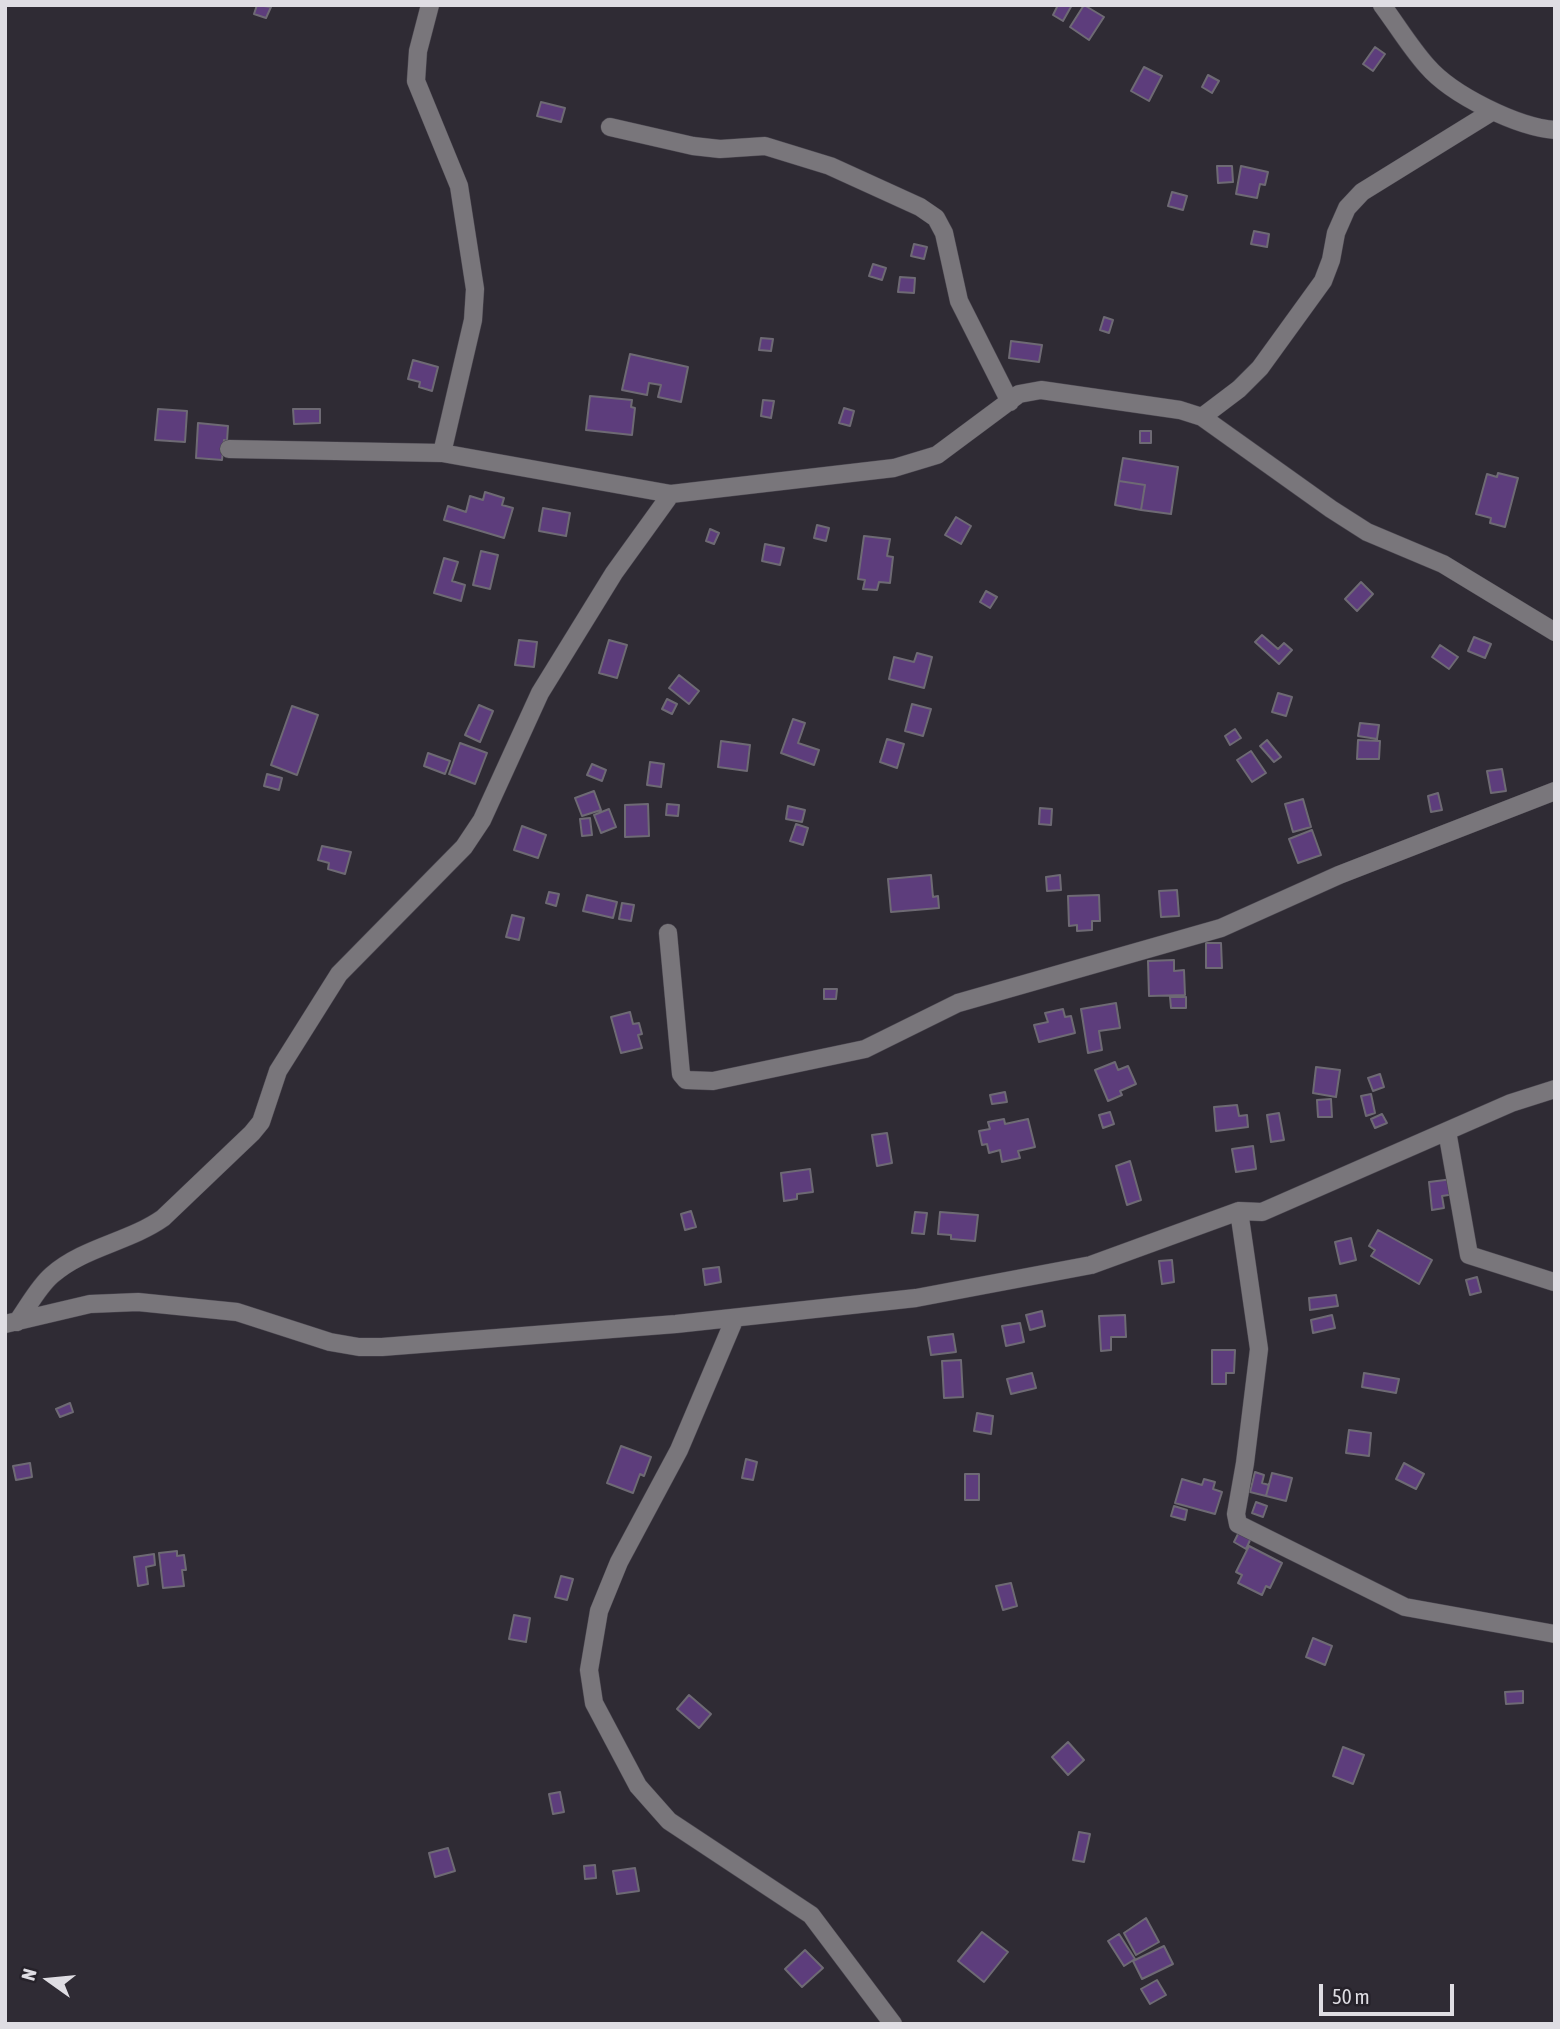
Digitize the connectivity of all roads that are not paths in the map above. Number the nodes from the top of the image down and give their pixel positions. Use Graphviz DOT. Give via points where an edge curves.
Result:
graph roads {
  1 [pos="430,5"];
  2 [pos="1382,5"];
  3 [pos="1493,111"];
  4 [pos="610,127"];
  5 [pos="1555,130"];
  6 [pos="1010,402"];
  7 [pos="1202,417"];
  8 [pos="229,449"];
  9 [pos="442,453"];
  10 [pos="671,494"];
  11 [pos="1555,632"];
  12 [pos="1555,791"];
  13 [pos="668,933"];
  14 [pos="1555,1089"];
  15 [pos="1447,1130"];
  16 [pos="1239,1211"];
  17 [pos="1555,1282"];
  18 [pos="735,1318"];
  19 [pos="11,1323"];
  20 [pos="1555,1634"];
  21 [pos="893,2024"];
  1 -- 9 [label="street" via="416,81 459,186 475,289 473,320"];
  2 -- 3 [label="street" via="1428,67"];
  3 -- 5 [label="street"];
  3 -- 7 [label="street" via="1362,192 1347,208 1336,233 1323,281 1260,368"];
  4 -- 6 [label="street" via="720,149 765,146 830,166 936,218 944,233 959,301"];
  6 -- 7 [label="street" via="1019,394 1041,390"];
  6 -- 10 [label="street" via="937,455 894,468"];
  7 -- 11 [label="street" via="1367,532 1443,565"];
  8 -- 9 [label="street"];
  9 -- 10 [label="street"];
  10 -- 19 [label="street" via="614,573 540,693 482,820 464,847 339,974 278,1071 261,1122 163,1218 150,1228 75,1259 51,1276"];
  12 -- 13 [label="street" via="1339,874 1222,928 958,1003 864,1049 713,1081 686,1080 681,1074"];
  14 -- 15 [label="street"];
  15 -- 16 [label="street" via="1262,1212"];
  15 -- 17 [label="street" via="1468,1255"];
  16 -- 18 [label="street" via="1091,1265 916,1298"];
  16 -- 20 [label="street" via="1259,1349 1238,1524 1405,1606"];
  18 -- 19 [label="street" via="382,1347 330,1342 237,1312 138,1302 90,1304"];
  18 -- 21 [label="street" via="679,1450 619,1562 599,1611 589,1670 594,1703 638,1786 669,1821 811,1915"];
}
